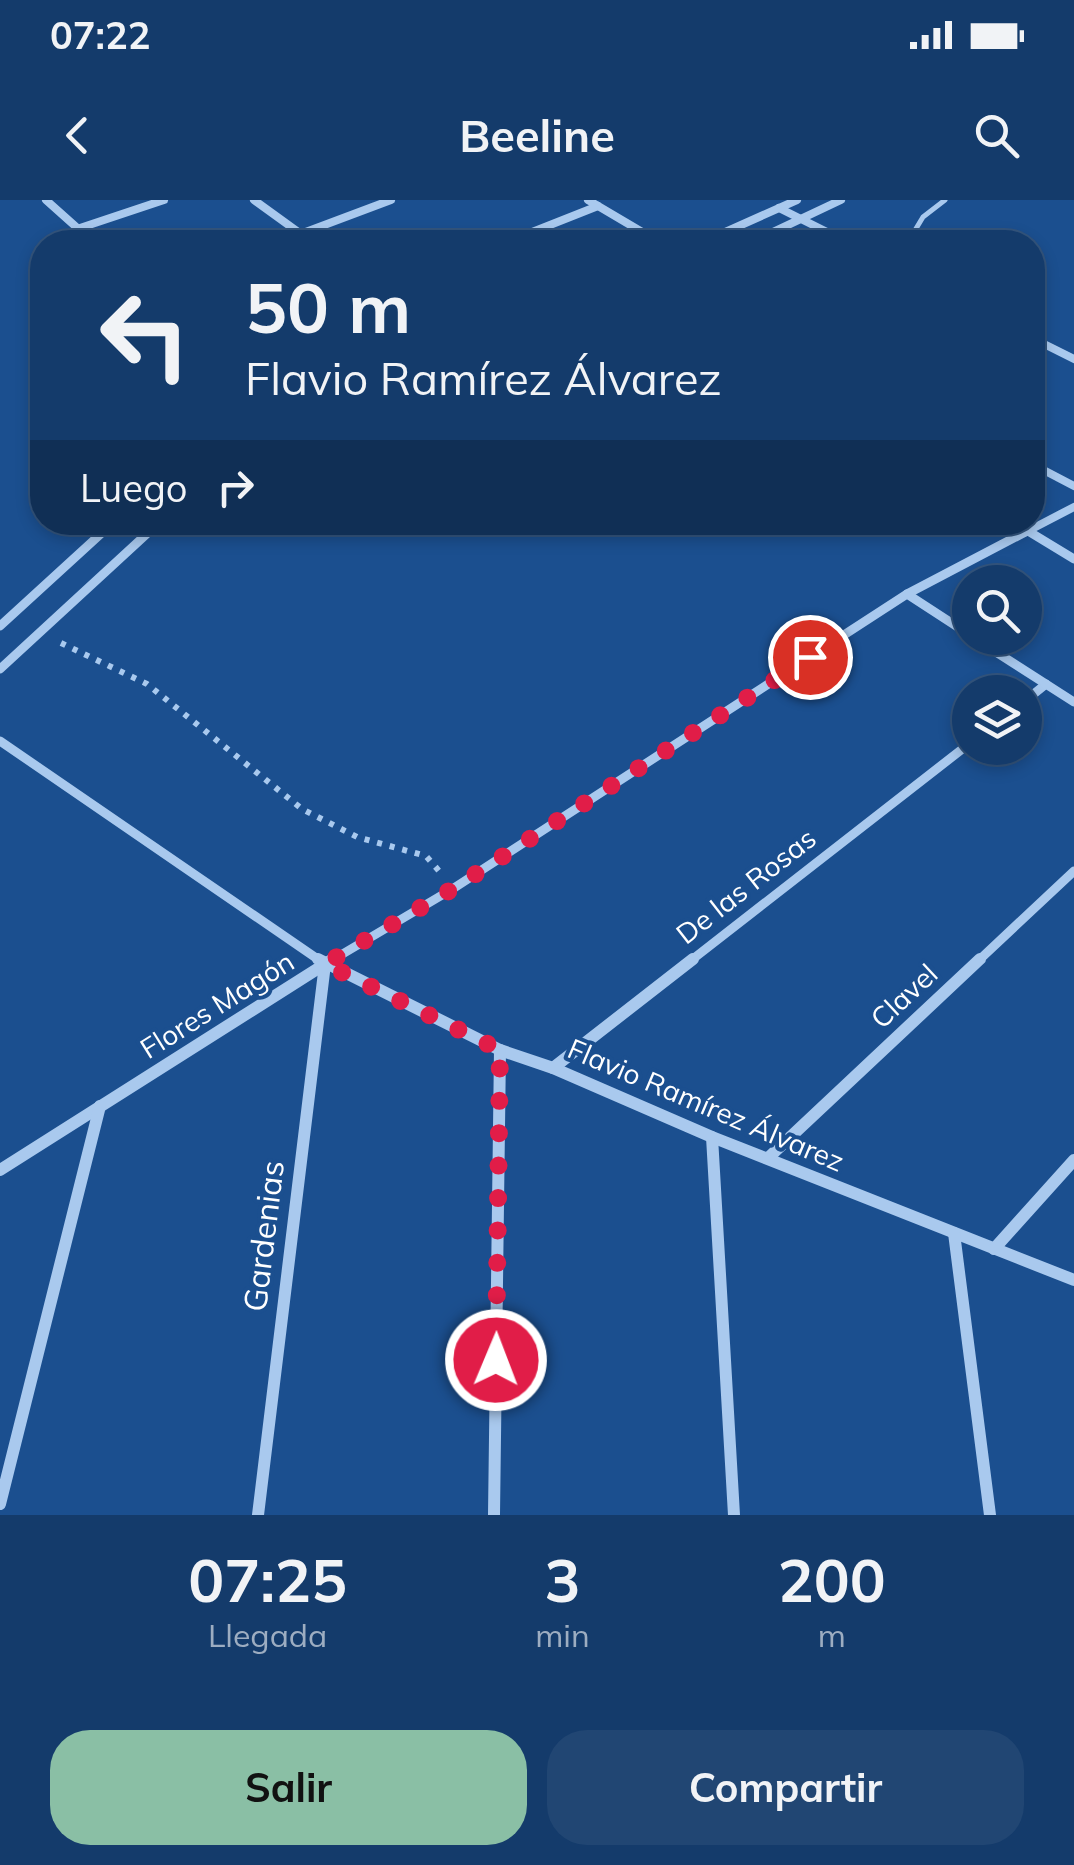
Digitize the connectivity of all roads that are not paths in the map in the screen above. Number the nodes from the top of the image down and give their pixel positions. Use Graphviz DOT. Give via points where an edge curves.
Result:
graph roads {
  1 [pos="46,200"];
  2 [pos="164,200"];
  3 [pos="254,200"];
  4 [pos="391,200"];
  5 [pos="588,200"];
  6 [pos="796,200"];
  7 [pos="841,200"];
  8 [pos="945,200"];
  9 [pos="598,206"];
  10 [pos="779,208"];
  11 [pos="802,220"];
  12 [pos="77,229"];
  13 [pos="295,230"];
  14 [pos="312,230"];
  15 [pos="538,230"];
  16 [pos="639,230"];
  17 [pos="729,230"];
  18 [pos="779,230"];
  19 [pos="822,230"];
  20 [pos="916,230"];
  21 [pos="1045,344"];
  22 [pos="1074,359"];
  23 [pos="1045,471"];
  24 [pos="1074,486"];
  25 [pos="1074,507"];
  26 [pos="1045,522"];
  27 [pos="100,535"];
  28 [pos="145,535"];
  29 [pos="1020,535"];
  30 [pos="1035,535"];
  31 [pos="1074,559"];
  32 [pos="906,594"];
  33 [pos="952,623"];
  34 [pos="0,626"];
  35 [pos="1001,655"];
  36 [pos="0,669"];
  37 [pos="1046,684"];
  38 [pos="1042,687"];
  39 [pos="1074,702"];
  40 [pos="0,740"];
  41 [pos="952,758"];
  42 [pos="1074,871"];
  43 [pos="325,964"];
  44 [pos="500,1050"];
  45 [pos="554,1068"];
  46 [pos="100,1105"];
  47 [pos="712,1136"];
  48 [pos="768,1158"];
  49 [pos="1074,1160"];
  50 [pos="0,1170"];
  51 [pos="954,1233"];
  52 [pos="994,1249"];
  53 [pos="1074,1280"];
  54 [pos="0,1504"];
  55 [pos="258,1515"];
  56 [pos="494,1515"];
  57 [pos="734,1515"];
  58 [pos="990,1515"];
  1 -- 12 [label="street"];
  2 -- 12 [label="street"];
  3 -- 13 [label="street"];
  4 -- 14 [label="street"];
  5 -- 9 [label="street"];
  6 -- 10 [label="street"];
  7 -- 11 [label="street"];
  8 -- 20 [label="lane"];
  9 -- 15 [label="street"];
  9 -- 16 [label="street"];
  10 -- 11 [label="street"];
  10 -- 17 [label="street"];
  11 -- 18 [label="street"];
  11 -- 19 [label="street"];
  21 -- 22 [label="street"];
  23 -- 24 [label="street"];
  25 -- 26 [label="street, Flores Magón"];
  27 -- 34 [label="street"];
  28 -- 36 [label="street"];
  29 -- 32 [label="street, Flores Magón"];
  30 -- 31 [label="street"];
  32 -- 33 [label="street"];
  32 -- 43 [label="street, Flores Magón" via="454,888"];
  35 -- 37 [label="street"];
  37 -- 38 [label="street"];
  37 -- 39 [label="street"];
  40 -- 43 [label="street, Flavio Ramírez Álvarez"];
  41 -- 45 [label="street, De las Rosas"];
  42 -- 48 [label="street, Clavel"];
  43 -- 44 [label="street, Flavio Ramírez Álvarez"];
  43 -- 46 [label="street, Flores Magón"];
  43 -- 55 [label="street, Gardenias"];
  44 -- 45 [label="street, Flavio Ramírez Álvarez"];
  44 -- 56 [label="street"];
  45 -- 47 [label="street, Flavio Ramírez Álvarez"];
  46 -- 50 [label="street, Flores Magón"];
  46 -- 54 [label="street"];
  47 -- 48 [label="street, Flavio Ramírez Álvarez"];
  47 -- 57 [label="street"];
  48 -- 51 [label="street, Flavio Ramírez Álvarez"];
  49 -- 52 [label="street"];
  51 -- 52 [label="street, Flavio Ramírez Álvarez"];
  51 -- 58 [label="street"];
  52 -- 53 [label="street, Flavio Ramírez Álvarez"];
}
